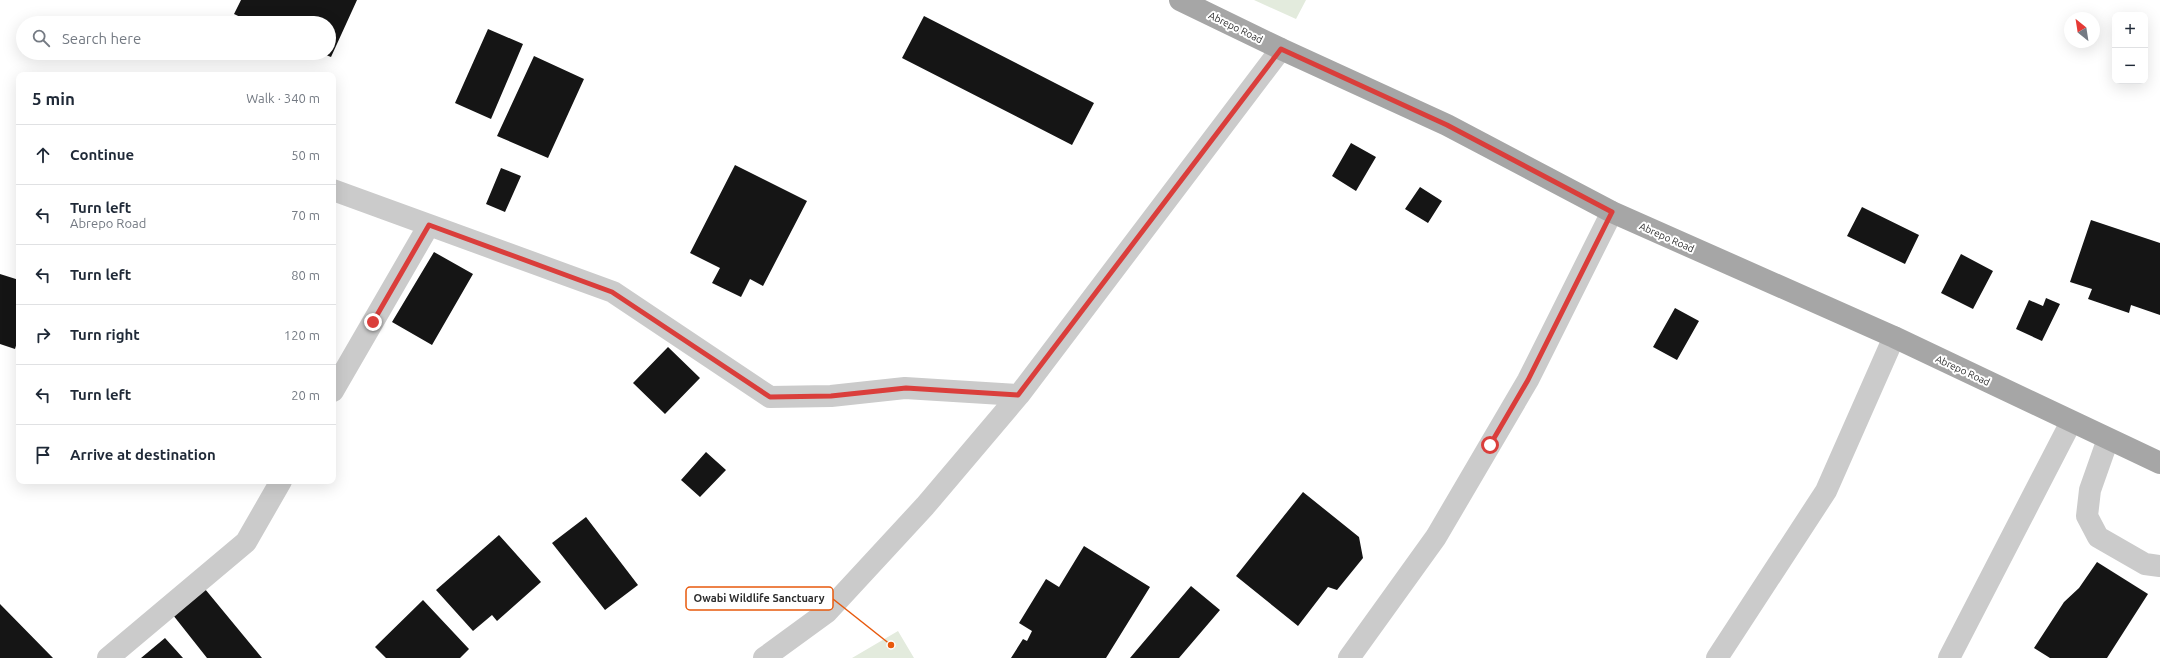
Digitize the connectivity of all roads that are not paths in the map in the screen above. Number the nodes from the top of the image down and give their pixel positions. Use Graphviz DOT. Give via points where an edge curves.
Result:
graph roads {
  1 [pos="1180,0"];
  2 [pos="1281,49"];
  3 [pos="336,191"];
  4 [pos="1612,212"];
  5 [pos="429,225"];
  6 [pos="1894,337"];
  7 [pos="336,386"];
  8 [pos="1018,395"];
  9 [pos="2071,422"];
  10 [pos="2108,439"];
  11 [pos="2160,463"];
  12 [pos="279,484"];
  13 [pos="2160,566"];
  14 [pos="108,658"];
  15 [pos="764,658"];
  16 [pos="1349,658"];
  17 [pos="1717,658"];
  18 [pos="1949,658"];
  1 -- 2 [label="main road, Abrepo Road"];
  2 -- 4 [label="main road, Abrepo Road" via="1447,125"];
  2 -- 8 [label="street"];
  3 -- 5 [label="street"];
  4 -- 6 [label="main road, Abrepo Road"];
  4 -- 16 [label="street" via="1528,380 1436,537"];
  5 -- 7 [label="street"];
  5 -- 8 [label="street" via="612,292 770,397 831,396 906,388"];
  6 -- 9 [label="main road, Abrepo Road"];
  6 -- 17 [label="street" via="1826,491"];
  8 -- 15 [label="street" via="925,506 827,612"];
  9 -- 10 [label="main road, Abrepo Road"];
  9 -- 18 [label="street"];
  10 -- 11 [label="main road, Abrepo Road"];
  10 -- 13 [label="street" via="2090,490 2087,516 2098,537 2145,564"];
  12 -- 14 [label="street" via="246,542"];
}
